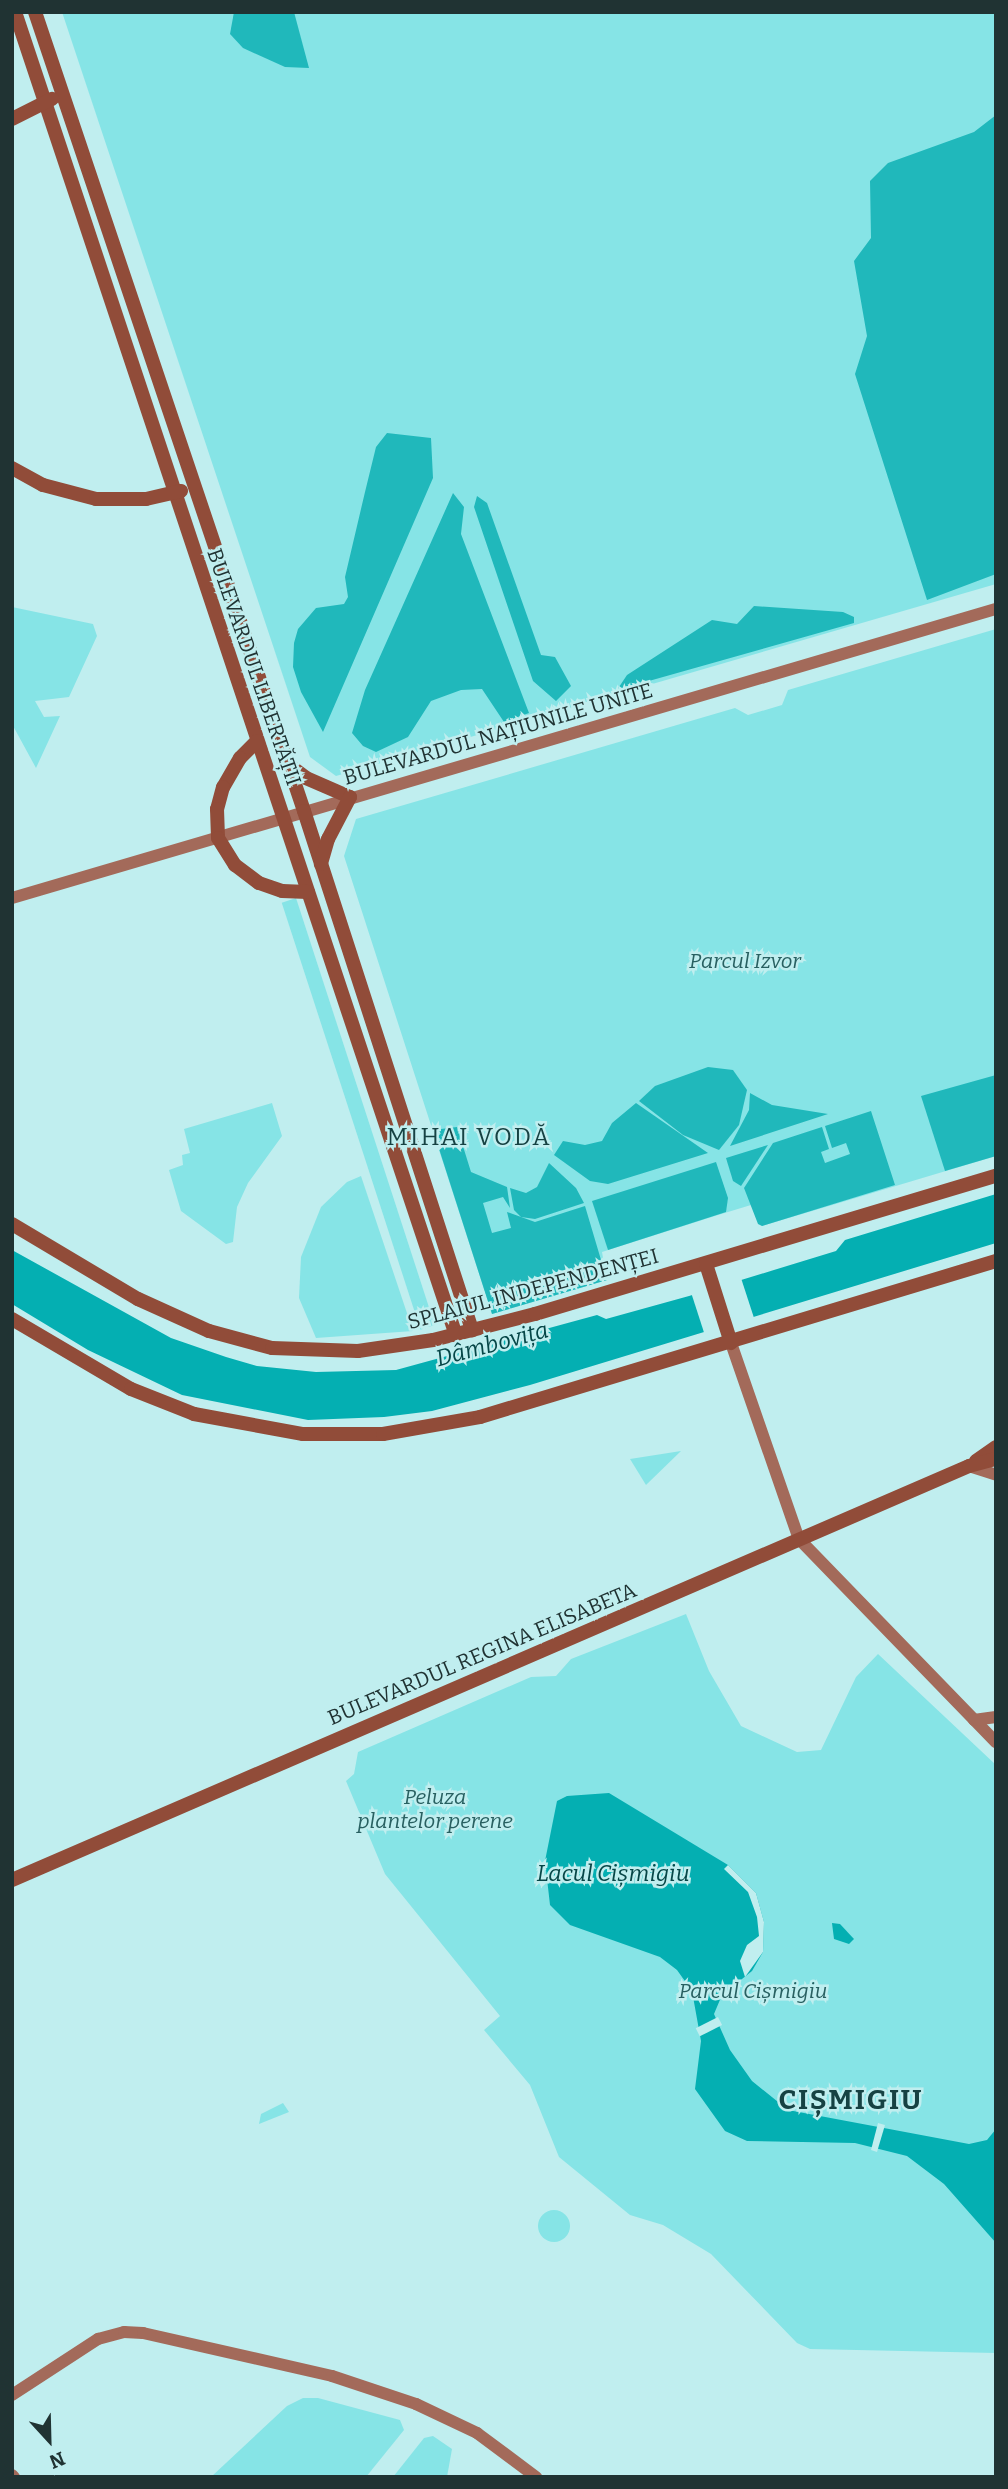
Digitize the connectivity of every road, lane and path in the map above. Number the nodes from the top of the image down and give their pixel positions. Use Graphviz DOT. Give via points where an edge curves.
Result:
graph roads {
  1 [pos="15,12"];
  2 [pos="35,12"];
  3 [pos="61,96"];
  4 [pos="44,102"];
  5 [pos="12,119"];
  6 [pos="12,468"];
  7 [pos="192,488"];
  8 [pos="173,494"];
  9 [pos="996,609"];
  10 [pos="257,741"];
  11 [pos="288,764"];
  12 [pos="350,797"];
  13 [pos="304,811"];
  14 [pos="283,817"];
  15 [pos="218,838"];
  16 [pos="321,864"];
  17 [pos="308,892"];
  18 [pos="12,898"];
  19 [pos="996,1176"];
  20 [pos="12,1224"];
  21 [pos="996,1261"];
  22 [pos="706,1264"];
  23 [pos="12,1319"];
  24 [pos="472,1330"];
  25 [pos="456,1335"];
  26 [pos="729,1338"];
  27 [pos="996,1447"];
  28 [pos="996,1459"];
  29 [pos="969,1466"];
  30 [pos="996,1475"];
  31 [pos="799,1539"];
  32 [pos="996,1717"];
  33 [pos="974,1720"];
  34 [pos="996,1742"];
  35 [pos="12,1880"];
  36 [pos="12,2395"];
  37 [pos="536,2477"];
  1 -- 4 [label="main road, BULEVARDUL LIBERTĂȚII"];
  2 -- 3 [label="main road, BULEVARDUL LIBERTĂȚII"];
  3 -- 4 [label="main road"];
  3 -- 7 [label="main road, BULEVARDUL LIBERTĂȚII"];
  4 -- 5 [label="main road"];
  4 -- 8 [label="main road, BULEVARDUL LIBERTĂȚII"];
  6 -- 8 [label="main road" via="64,492 96,499"];
  7 -- 8 [label="main road"];
  7 -- 11 [label="main road, BULEVARDUL LIBERTĂȚII"];
  8 -- 10 [label="main road, BULEVARDUL LIBERTĂȚII"];
  9 -- 12 [label="main road, BULEVARDUL NAȚIUNILE UNITE"];
  10 -- 14 [label="main road, BULEVARDUL LIBERTĂȚII"];
  10 -- 15 [label="main road" via="240,758 223,787 217,809"];
  11 -- 12 [label="main road" via="306,778"];
  11 -- 13 [label="main road, BULEVARDUL LIBERTĂȚII"];
  12 -- 13 [label="main road, BULEVARDUL NAȚIUNILE UNITE"];
  12 -- 16 [label="main road" via="328,839"];
  13 -- 14 [label="main road, BULEVARDUL NAȚIUNILE UNITE"];
  13 -- 16 [label="main road, BULEVARDUL LIBERTĂȚII"];
  14 -- 15 [label="main road, BULEVARDUL NAȚIUNILE UNITE"];
  14 -- 17 [label="main road, BULEVARDUL LIBERTĂȚII"];
  15 -- 17 [label="main road" via="235,865 259,883 282,891"];
  15 -- 18 [label="main road, BULEVARDUL NAȚIUNILE UNITE"];
  16 -- 24 [label="main road, BULEVARDUL LIBERTĂȚII"];
  17 -- 25 [label="main road, BULEVARDUL LIBERTĂȚII"];
  19 -- 22 [label="main road, SPLAIUL INDEPENDENȚEI"];
  20 -- 25 [label="main road, SPLAIUL INDEPENDENȚEI" via="138,1299 241,1341 333,1352"];
  21 -- 26 [label="main road"];
  22 -- 24 [label="main road, SPLAIUL INDEPENDENȚEI"];
  22 -- 26 [label="main road"];
  23 -- 26 [label="main road" via="131,1389 173,1406 256,1428 331,1435 402,1432 457,1423"];
  24 -- 25 [label="main road, SPLAIUL INDEPENDENȚEI"];
  26 -- 31 [label="main road"];
  27 -- 29 [label="main road"];
  28 -- 29 [label="main road"];
  29 -- 30 [label="main road"];
  29 -- 31 [label="main road, BULEVARDUL REGINA ELISABETA"];
  31 -- 33 [label="main road"];
  31 -- 35 [label="main road, BULEVARDUL REGINA ELISABETA"];
  32 -- 33 [label="main road"];
  33 -- 34 [label="main road"];
  36 -- 37 [label="main road" via="98,2339 124,2332 143,2333 332,2376 416,2404 477,2433"];
}
